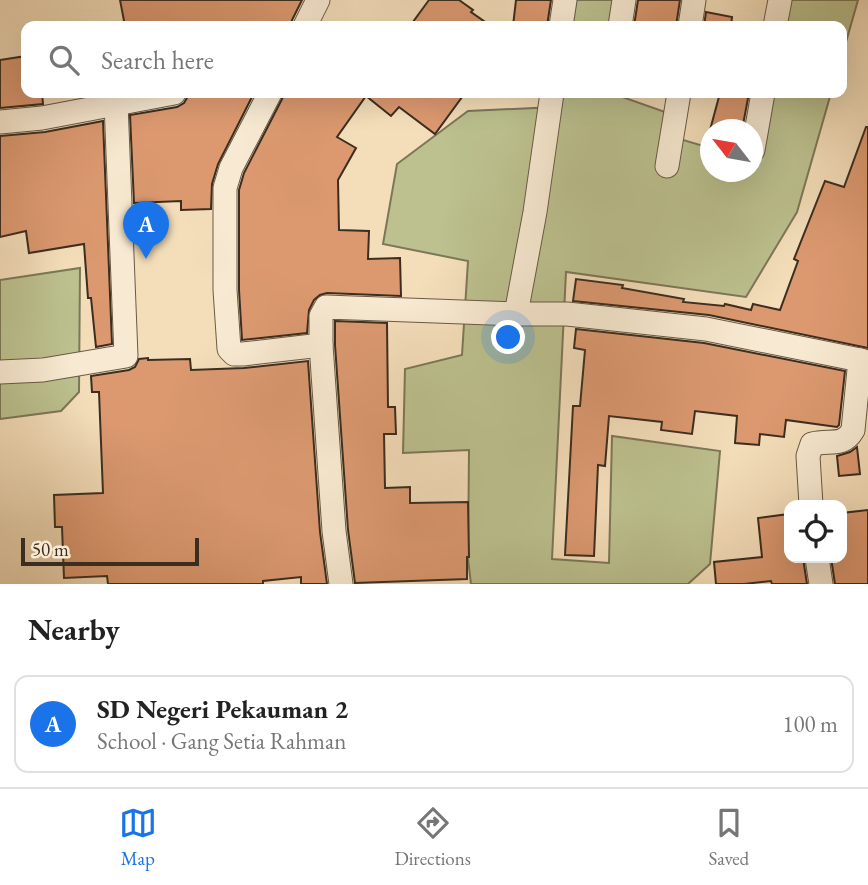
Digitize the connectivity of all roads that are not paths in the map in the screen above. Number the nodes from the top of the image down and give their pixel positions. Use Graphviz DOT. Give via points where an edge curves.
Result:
graph roads {
  1 [pos="318,0"];
  2 [pos="565,0"];
  3 [pos="624,0"];
  4 [pos="694,0"];
  5 [pos="780,0"];
  6 [pos="308,21"];
  7 [pos="562,21"];
  8 [pos="621,21"];
  9 [pos="691,21"];
  10 [pos="776,21"];
  11 [pos="145,98"];
  12 [pos="264,98"];
  13 [pos="551,98"];
  14 [pos="678,98"];
  15 [pos="762,98"];
  16 [pos="116,103"];
  17 [pos="758,119"];
  18 [pos="0,122"];
  19 [pos="667,166"];
  20 [pos="516,314"];
  21 [pos="321,345"];
  22 [pos="864,361"];
  23 [pos="0,372"];
  24 [pos="811,500"];
  25 [pos="818,563"];
  26 [pos="341,584"];
  27 [pos="821,584"];
  1 -- 6 [label="street"];
  2 -- 7 [label="street"];
  3 -- 8 [label="street"];
  4 -- 9 [label="street"];
  5 -- 10 [label="street"];
  11 -- 16 [label="street"];
  12 -- 21 [label="street" via="225,188 229,349 243,354"];
  13 -- 20 [label="street"];
  14 -- 19 [label="street"];
  15 -- 17 [label="street"];
  16 -- 18 [label="street"];
  16 -- 23 [label="street" via="126,356"];
  20 -- 21 [label="street" via="329,307 321,316"];
  20 -- 22 [label="street" via="567,314 706,329"];
  21 -- 26 [label="street"];
  22 -- 24 [label="street" via="849,437 812,444 808,456"];
  25 -- 27 [label="street"];
}
